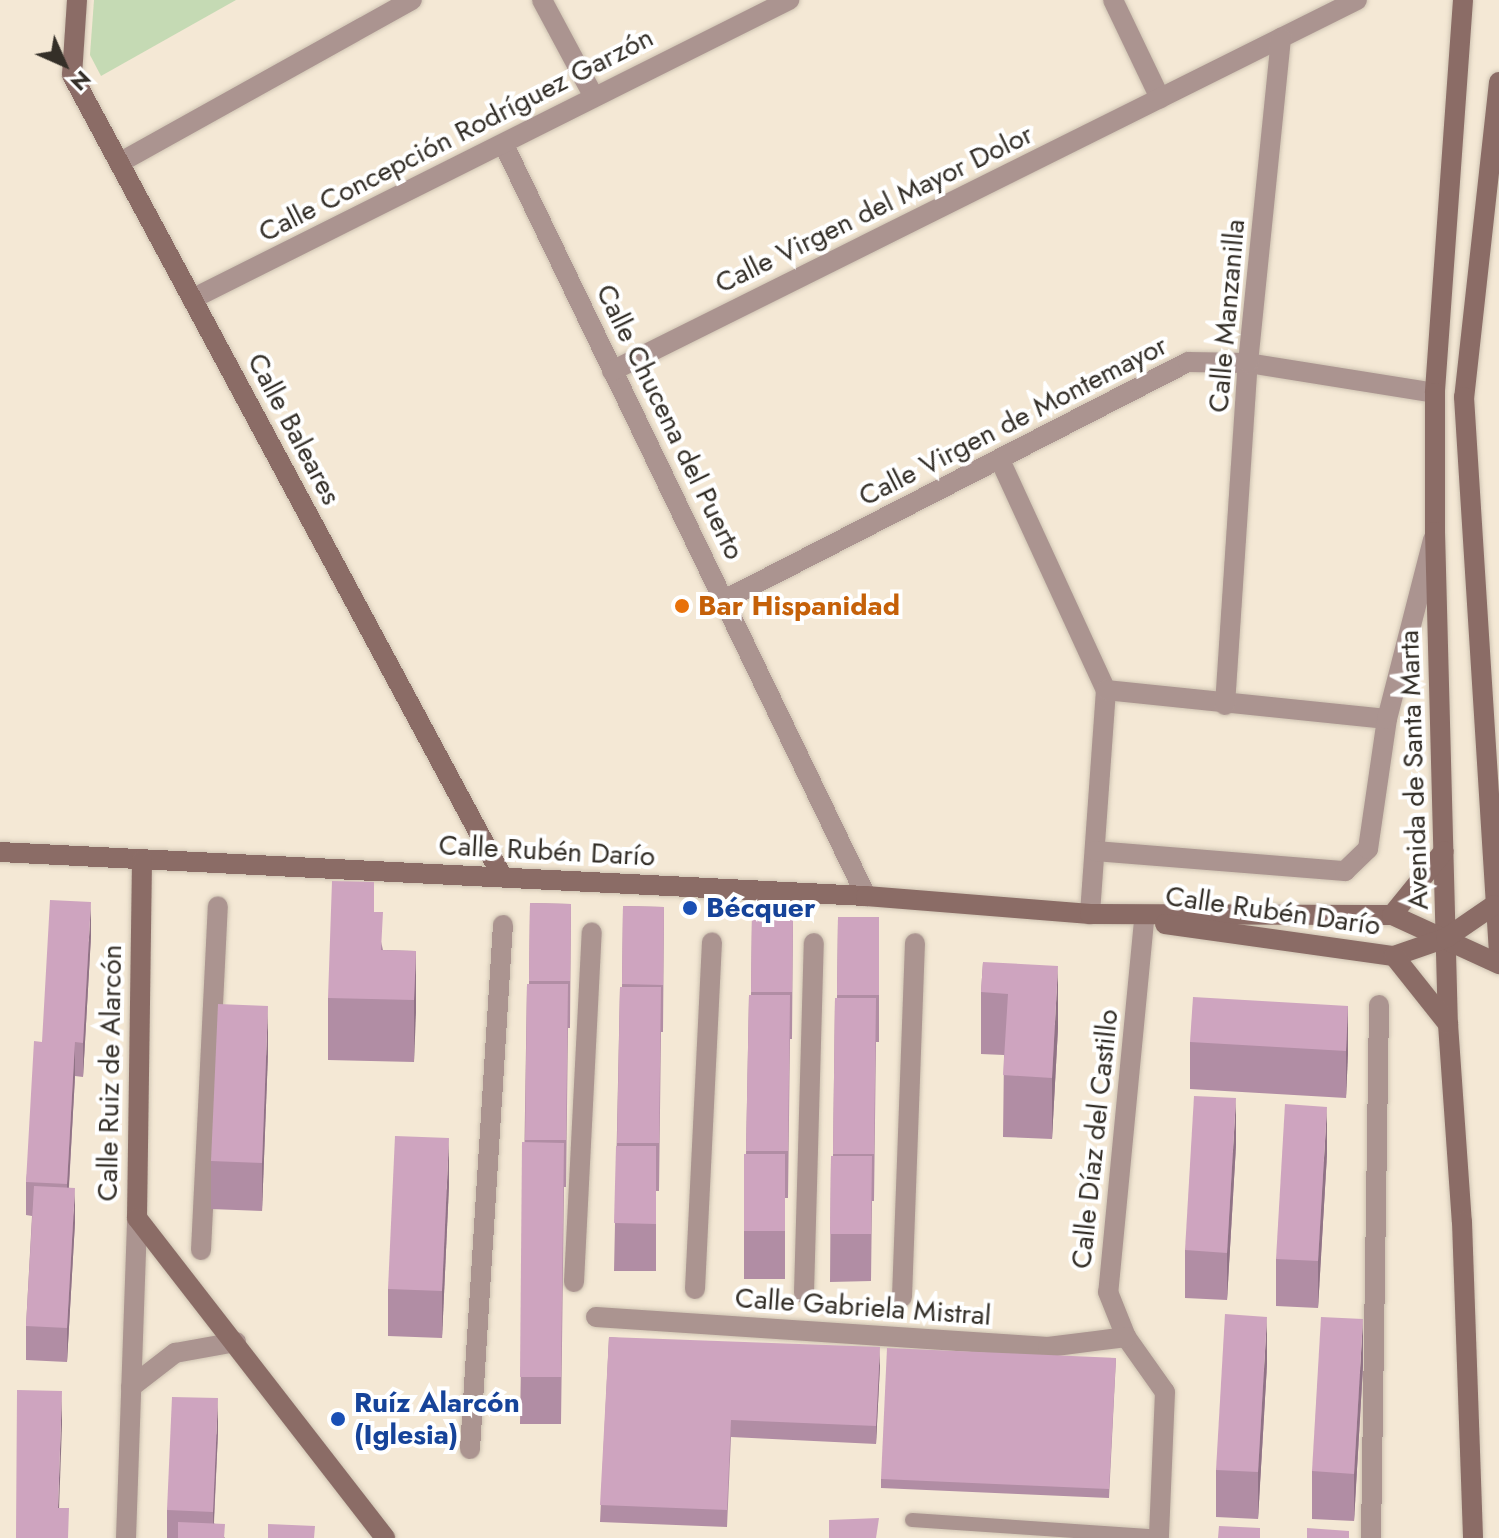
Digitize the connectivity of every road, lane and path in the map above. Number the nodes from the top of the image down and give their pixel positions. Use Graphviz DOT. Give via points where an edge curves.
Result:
graph roads {
  1 [pos="77,0"];
  2 [pos="412,0"];
  3 [pos="542,0"];
  4 [pos="789,0"];
  5 [pos="1113,0"];
  6 [pos="1357,0"];
  7 [pos="1463,0"];
  8 [pos="1281,38"];
  9 [pos="1499,82"];
  10 [pos="594,97"];
  11 [pos="1160,98"];
  12 [pos="504,145"];
  13 [pos="119,163"];
  14 [pos="192,299"];
  15 [pos="1248,363"];
  16 [pos="612,371"];
  17 [pos="1435,393"];
  18 [pos="1464,397"];
  19 [pos="1000,460"];
  20 [pos="1435,532"];
  21 [pos="726,599"];
  22 [pos="1106,690"];
  23 [pos="1225,705"];
  24 [pos="1387,719"];
  25 [pos="1095,851"];
  26 [pos="1444,851"];
  27 [pos="0,852"];
  28 [pos="142,860"];
  29 [pos="502,876"];
  30 [pos="866,896"];
  31 [pos="1494,905"];
  32 [pos="218,906"];
  33 [pos="1090,914"];
  34 [pos="1392,915"];
  35 [pos="1144,921"];
  36 [pos="503,925"];
  37 [pos="592,932"];
  38 [pos="1446,938"];
  39 [pos="712,942"];
  40 [pos="814,943"];
  41 [pos="915,943"];
  42 [pos="1499,954"];
  43 [pos="1394,956"];
  44 [pos="1499,964"];
  45 [pos="1379,1005"];
  46 [pos="1448,1024"];
  47 [pos="137,1218"];
  48 [pos="201,1250"];
  49 [pos="574,1282"];
  50 [pos="695,1289"];
  51 [pos="804,1293"];
  52 [pos="902,1297"];
  53 [pos="596,1317"];
  54 [pos="1126,1337"];
  55 [pos="236,1342"];
  56 [pos="131,1387"];
  57 [pos="470,1449"];
  58 [pos="912,1520"];
  59 [pos="126,1538"];
  60 [pos="385,1538"];
  61 [pos="1159,1538"];
  62 [pos="1371,1538"];
  63 [pos="1473,1538"];
  1 -- 13 [label="street, Calle Baleares" via="72,75"];
  2 -- 13 [label="street"];
  3 -- 10 [label="street"];
  4 -- 10 [label="street, Calle Concepción Rodríguez Garzón"];
  5 -- 11 [label="street"];
  6 -- 8 [label="street, Calle Virgen del Mayor Dolor"];
  7 -- 17 [label="street, Avenida de Santa Marta"];
  8 -- 11 [label="street, Calle Virgen del Mayor Dolor"];
  8 -- 15 [label="street, Calle Manzanilla"];
  9 -- 18 [label="street"];
  10 -- 12 [label="street, Calle Concepción Rodríguez Garzón"];
  11 -- 16 [label="street, Calle Virgen del Mayor Dolor"];
  12 -- 14 [label="street, Calle Concepción Rodríguez Garzón"];
  12 -- 16 [label="street, Calle Chucena del Puerto"];
  13 -- 14 [label="street, Calle Baleares"];
  14 -- 29 [label="street, Calle Baleares"];
  15 -- 17 [label="street, Calle Virgen de Montemayor"];
  15 -- 19 [label="street, Calle Virgen de Montemayor" via="1188,362"];
  15 -- 23 [label="street, Calle Manzanilla"];
  16 -- 21 [label="street, Calle Chucena del Puerto"];
  17 -- 18 [label="street"];
  17 -- 20 [label="street, Avenida de Santa Marta"];
  18 -- 31 [label="street"];
  19 -- 21 [label="street, Calle Virgen de Montemayor"];
  19 -- 22 [label="street"];
  20 -- 24 [label="street"];
  20 -- 26 [label="street, Avenida de Santa Marta"];
  21 -- 30 [label="street, Calle Chucena del Puerto"];
  22 -- 23 [label="street"];
  22 -- 25 [label="street"];
  23 -- 24 [label="street"];
  24 -- 25 [label="street" via="1368,849 1345,871"];
  25 -- 33 [label="street"];
  26 -- 34 [label="street"];
  26 -- 38 [label="street, Avenida de Santa Marta"];
  27 -- 28 [label="street, Calle Rubén Darío"];
  28 -- 29 [label="street, Calle Rubén Darío"];
  28 -- 47 [label="street, Calle Ruiz de Alarcón"];
  29 -- 30 [label="street, Calle Rubén Darío"];
  30 -- 33 [label="street, Calle Rubén Darío"];
  31 -- 38 [label="street, Calle Rubén Darío"];
  31 -- 42 [label="street"];
  32 -- 48 [label="street"];
  33 -- 34 [label="street, Calle Rubén Darío"];
  33 -- 35 [label="street, Calle Rubén Darío"];
  34 -- 38 [label="street, Calle Rubén Darío"];
  35 -- 43 [label="street, Calle Rubén Darío"];
  35 -- 54 [label="street, Calle Díaz del Castillo" via="1108,1292"];
  36 -- 57 [label="street"];
  37 -- 49 [label="street"];
  38 -- 43 [label="street, Calle Rubén Darío"];
  38 -- 44 [label="street, Calle Rubén Darío"];
  38 -- 46 [label="street, Avenida de Santa Marta"];
  39 -- 50 [label="street"];
  40 -- 51 [label="street"];
  41 -- 52 [label="street"];
  43 -- 46 [label="street"];
  45 -- 62 [label="street"];
  46 -- 63 [label="street, Avenida de Santa Marta" via="1462,1222"];
  47 -- 55 [label="street, Calle Ruiz de Alarcón"];
  47 -- 56 [label="street"];
  53 -- 54 [label="street, Calle Gabriela Mistral" via="1048,1347"];
  54 -- 61 [label="street, Calle Díaz del Castillo" via="1165,1392"];
  55 -- 56 [label="street" via="175,1353"];
  55 -- 60 [label="street, Calle Ruiz de Alarcón"];
  56 -- 59 [label="street"];
  58 -- 61 [label="lane"];
}
